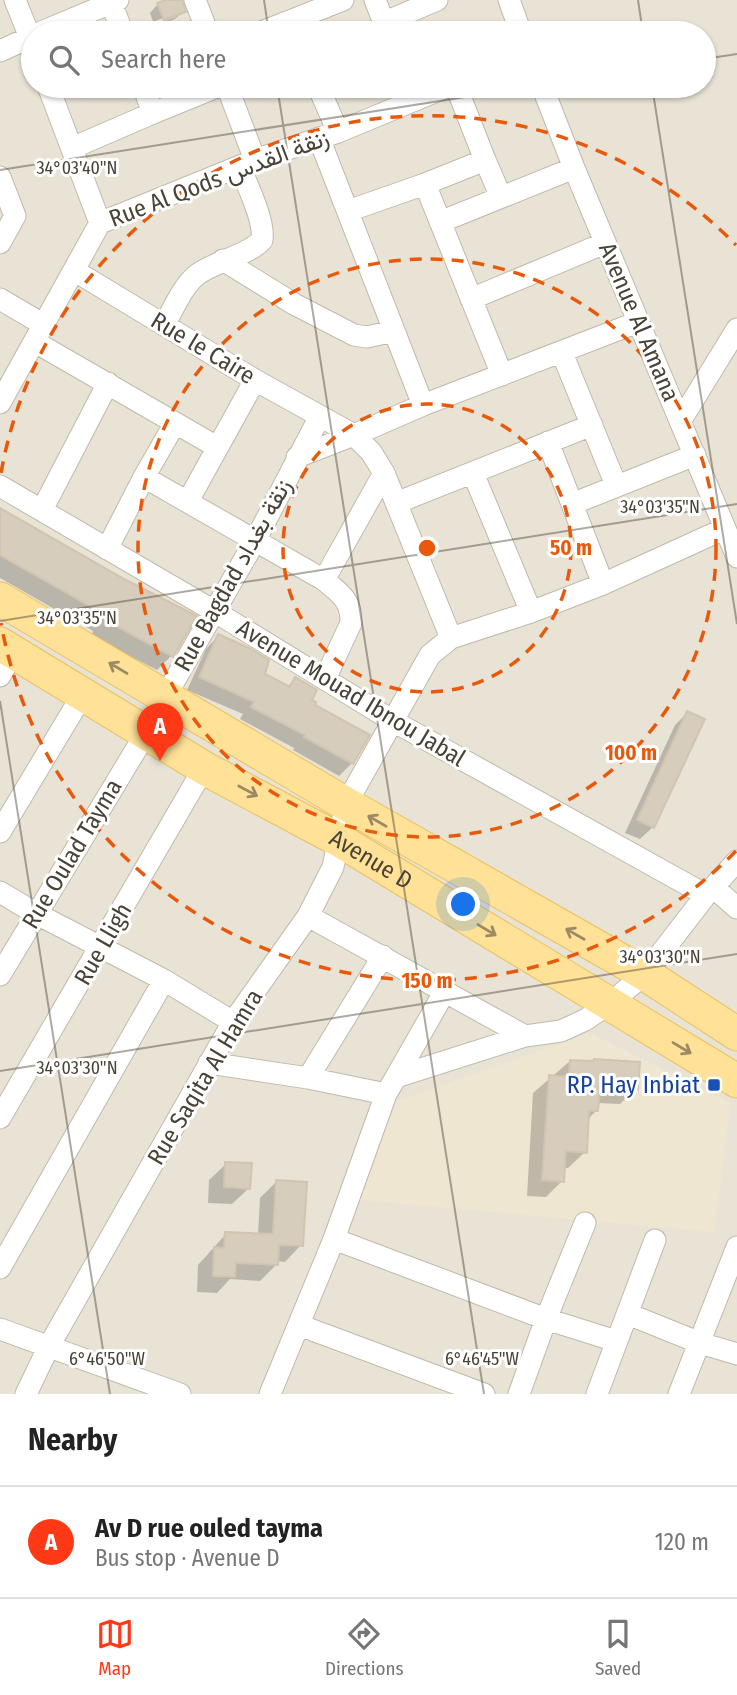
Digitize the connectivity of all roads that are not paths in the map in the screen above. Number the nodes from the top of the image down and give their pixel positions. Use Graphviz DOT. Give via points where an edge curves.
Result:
graph roads {
  1 [pos="15,0"];
  2 [pos="195,0"];
  3 [pos="343,0"];
  4 [pos="375,0"];
  5 [pos="509,0"];
  6 [pos="115,1"];
  7 [pos="429,2"];
  8 [pos="26,21"];
  9 [pos="71,21"];
  10 [pos="120,21"];
  11 [pos="203,21"];
  12 [pos="304,21"];
  13 [pos="383,21"];
  14 [pos="398,21"];
  15 [pos="517,21"];
  16 [pos="21,43"];
  17 [pos="0,51"];
  18 [pos="53,98"];
  19 [pos="147,98"];
  20 [pos="190,98"];
  21 [pos="230,98"];
  22 [pos="321,98"];
  23 [pos="402,98"];
  24 [pos="461,98"];
  25 [pos="547,98"];
  26 [pos="153,113"];
  27 [pos="329,135"];
  28 [pos="72,148"];
  29 [pos="485,160"];
  30 [pos="247,163"];
  31 [pos="573,168"];
  32 [pos="0,177"];
  33 [pos="425,184"];
  34 [pos="501,197"];
  35 [pos="348,211"];
  36 [pos="7,219"];
  37 [pos="440,222"];
  38 [pos="100,223"];
  39 [pos="0,243"];
  40 [pos="605,243"];
  41 [pos="223,260"];
  42 [pos="75,271"];
  43 [pos="0,299"];
  44 [pos="471,299"];
  45 [pos="638,322"];
  46 [pos="164,325"];
  47 [pos="394,331"];
  48 [pos="40,333"];
  49 [pos="734,340"];
  50 [pos="562,353"];
  51 [pos="502,374"];
  52 [pos="256,380"];
  53 [pos="108,383"];
  54 [pos="2,395"];
  55 [pos="423,405"];
  56 [pos="326,420"];
  57 [pos="681,420"];
  58 [pos="175,423"];
  59 [pos="592,425"];
  60 [pos="354,435"];
  61 [pos="548,442"];
  62 [pos="218,447"];
  63 [pos="695,455"];
  64 [pos="297,457"];
  65 [pos="384,472"];
  66 [pos="473,473"];
  67 [pos="144,477"];
  68 [pos="0,485"];
  69 [pos="616,485"];
  70 [pos="188,501"];
  71 [pos="396,503"];
  72 [pos="572,504"];
  73 [pos="42,510"];
  74 [pos="724,529"];
  75 [pos="255,541"];
  76 [pos="107,549"];
  77 [pos="737,556"];
  78 [pos="324,580"];
  79 [pos="603,584"];
  80 [pos="0,599"];
  81 [pos="214,611"];
  82 [pos="531,612"];
  83 [pos="451,638"];
  84 [pos="4,657"];
  85 [pos="325,679"];
  86 [pos="83,694"];
  87 [pos="164,697"];
  88 [pos="393,721"];
  89 [pos="146,733"];
  90 [pos="204,768"];
  91 [pos="346,804"];
  92 [pos="0,832"];
  93 [pos="339,840"];
  94 [pos="737,861"];
  95 [pos="709,891"];
  96 [pos="0,892"];
  97 [pos="737,908"];
  98 [pos="36,914"];
  99 [pos="308,916"];
  100 [pos="102,946"];
  101 [pos="383,956"];
  102 [pos="645,974"];
  103 [pos="0,975"];
  104 [pos="164,980"];
  105 [pos="445,991"];
  106 [pos="609,1004"];
  107 [pos="233,1022"];
  108 [pos="737,1034"];
  109 [pos="525,1037"];
  110 [pos="209,1063"];
  111 [pos="308,1078"];
  112 [pos="737,1081"];
  113 [pos="391,1085"];
  114 [pos="0,1118"];
  115 [pos="585,1223"];
  116 [pos="334,1238"];
  117 [pos="655,1240"];
  118 [pos="737,1247"];
  119 [pos="0,1268"];
  120 [pos="628,1314"];
  121 [pos="545,1319"];
  122 [pos="299,1325"];
  123 [pos="0,1329"];
  124 [pos="617,1341"];
  125 [pos="700,1343"];
  126 [pos="49,1346"];
  127 [pos="737,1354"];
  128 [pos="26,1394"];
  129 [pos="180,1394"];
  130 [pos="270,1394"];
  131 [pos="484,1394"];
  132 [pos="519,1394"];
  133 [pos="597,1394"];
  134 [pos="679,1394"];
  1 -- 8 [label="street"];
  2 -- 11 [label="street"];
  3 -- 12 [label="street"];
  4 -- 13 [label="street"];
  5 -- 15 [label="street"];
  6 -- 9 [label="street"];
  6 -- 10 [label="street"];
  7 -- 14 [label="street"];
  16 -- 17 [label="street"];
  18 -- 28 [label="street"];
  19 -- 26 [label="street"];
  20 -- 26 [label="street"];
  21 -- 30 [label="street"];
  22 -- 27 [label="street"];
  23 -- 27 [label="street, Rue Al Qods زنقة القدس"];
  24 -- 29 [label="street"];
  25 -- 31 [label="street, Avenue Al Amana"];
  26 -- 28 [label="street"];
  27 -- 30 [label="street, Rue Al Qods زنقة القدس"];
  27 -- 35 [label="street"];
  28 -- 38 [label="street"];
  29 -- 33 [label="street"];
  29 -- 34 [label="street"];
  30 -- 38 [label="street, Rue Al Qods زنقة القدس"];
  30 -- 41 [label="street" via="263,237"];
  31 -- 34 [label="street"];
  31 -- 40 [label="street, Avenue Al Amana"];
  32 -- 36 [label="street"];
  33 -- 35 [label="street"];
  33 -- 37 [label="street"];
  34 -- 37 [label="street"];
  35 -- 47 [label="street"];
  36 -- 39 [label="street"];
  37 -- 44 [label="street"];
  38 -- 42 [label="street, Rue Al Qods زنقة القدس"];
  40 -- 44 [label="street"];
  40 -- 45 [label="street, Avenue Al Amana"];
  41 -- 46 [label="street" via="193,278"];
  41 -- 47 [label="street" via="284,299 354,335"];
  42 -- 46 [label="street, Rue le Caire"];
  42 -- 48 [label="street, Rue Al Qods زنقة القدس"];
  43 -- 48 [label="street"];
  44 -- 51 [label="street"];
  45 -- 50 [label="street"];
  45 -- 57 [label="street, Avenue Al Amana"];
  46 -- 52 [label="street, Rue le Caire"];
  47 -- 55 [label="street"];
  48 -- 53 [label="street"];
  48 -- 54 [label="street, Rue Al Qods زنقة القدس"];
  49 -- 57 [label="street"];
  50 -- 51 [label="street"];
  50 -- 59 [label="street"];
  51 -- 55 [label="street"];
  52 -- 56 [label="street, Rue le Caire"];
  52 -- 62 [label="street"];
  53 -- 58 [label="street"];
  53 -- 73 [label="street"];
  55 -- 60 [label="street"];
  56 -- 60 [label="street"];
  56 -- 64 [label="street, Rue Bagdad زنقة بغداد"];
  57 -- 63 [label="street, Avenue Al Amana"];
  58 -- 62 [label="street"];
  58 -- 67 [label="street"];
  59 -- 61 [label="street"];
  59 -- 69 [label="street"];
  60 -- 64 [label="street"];
  60 -- 65 [label="street"];
  61 -- 66 [label="street"];
  61 -- 72 [label="street"];
  62 -- 70 [label="street"];
  63 -- 69 [label="street"];
  63 -- 74 [label="street, Avenue Al Amana"];
  64 -- 75 [label="street, Rue Bagdad زنقة بغداد"];
  65 -- 71 [label="street"];
  65 -- 78 [label="street"];
  66 -- 71 [label="street"];
  66 -- 82 [label="street"];
  67 -- 70 [label="street"];
  67 -- 76 [label="street"];
  68 -- 73 [label="street, Avenue Mouad Ibnou Jabal"];
  69 -- 72 [label="street"];
  70 -- 75 [label="street"];
  71 -- 83 [label="street"];
  72 -- 79 [label="street"];
  73 -- 76 [label="street, Avenue Mouad Ibnou Jabal"];
  74 -- 77 [label="street, Avenue Al Amana"];
  74 -- 79 [label="street"];
  75 -- 78 [label="street"];
  75 -- 81 [label="street, Rue Bagdad زنقة بغداد"];
  76 -- 81 [label="street, Avenue Mouad Ibnou Jabal"];
  78 -- 85 [label="street" via="345,596 351,615 345,640"];
  79 -- 82 [label="street"];
  87 -- 80 [label="main road, Avenue D, one-way"];
  81 -- 85 [label="street, Avenue Mouad Ibnou Jabal"];
  81 -- 87 [label="street, Rue Bagdad زنقة بغداد"];
  82 -- 83 [label="street"];
  83 -- 88 [label="street, Rue Saqita Al Hamra" via="430,655"];
  84 -- 86 [label="main road, Avenue D"];
  85 -- 88 [label="street, Avenue Mouad Ibnou Jabal"];
  86 -- 89 [label="main road, Avenue D"];
  86 -- 92 [label="street"];
  87 -- 89 [label="street, Rue Bagdad زنقة بغداد"];
  87 -- 91 [label="main road, Avenue D"];
  88 -- 91 [label="street, Rue Saqita Al Hamra"];
  88 -- 95 [label="street, Avenue Mouad Ibnou Jabal"];
  89 -- 90 [label="main road, Avenue D"];
  89 -- 98 [label="street, Rue Oulad Tayma"];
  90 -- 93 [label="main road, Avenue D, one-way"];
  90 -- 100 [label="street, Rue Lligh"];
  91 -- 93 [label="street, Rue Saqita Al Hamra"];
  102 -- 91 [label="main road, Avenue D, one-way"];
  93 -- 99 [label="street, Rue Saqita Al Hamra" via="333,867"];
  93 -- 106 [label="main road, Avenue D, one-way"];
  94 -- 95 [label="street"];
  95 -- 97 [label="street, Avenue Mouad Ibnou Jabal"];
  95 -- 102 [label="street"];
  96 -- 98 [label="street"];
  98 -- 100 [label="street"];
  98 -- 103 [label="street, Rue Oulad Tayma"];
  99 -- 101 [label="street"];
  99 -- 107 [label="street, Rue Saqita Al Hamra"];
  100 -- 104 [label="street"];
  100 -- 114 [label="street, Rue Lligh"];
  101 -- 105 [label="street"];
  101 -- 111 [label="street"];
  102 -- 106 [label="street"];
  102 -- 108 [label="main road, Avenue D"];
  104 -- 107 [label="street"];
  104 -- 119 [label="street"];
  105 -- 109 [label="street"];
  105 -- 113 [label="street"];
  106 -- 109 [label="street" via="561,1031"];
  106 -- 112 [label="main road, Avenue D, one-way"];
  107 -- 110 [label="street, Rue Saqita Al Hamra"];
  109 -- 113 [label="street"];
  110 -- 111 [label="street"];
  110 -- 126 [label="street, Rue Saqita Al Hamra"];
  111 -- 113 [label="street"];
  113 -- 116 [label="street"];
  115 -- 121 [label="street"];
  116 -- 121 [label="street"];
  116 -- 122 [label="street"];
  117 -- 120 [label="street"];
  118 -- 125 [label="street"];
  120 -- 124 [label="street"];
  120 -- 125 [label="street"];
  121 -- 124 [label="street"];
  121 -- 132 [label="street"];
  122 -- 130 [label="street"];
  122 -- 131 [label="street"];
  123 -- 126 [label="street"];
  124 -- 133 [label="street"];
  125 -- 127 [label="street"];
  125 -- 134 [label="street"];
  126 -- 128 [label="street, Rue Saqita Al Hamra"];
  126 -- 129 [label="street"];
}
